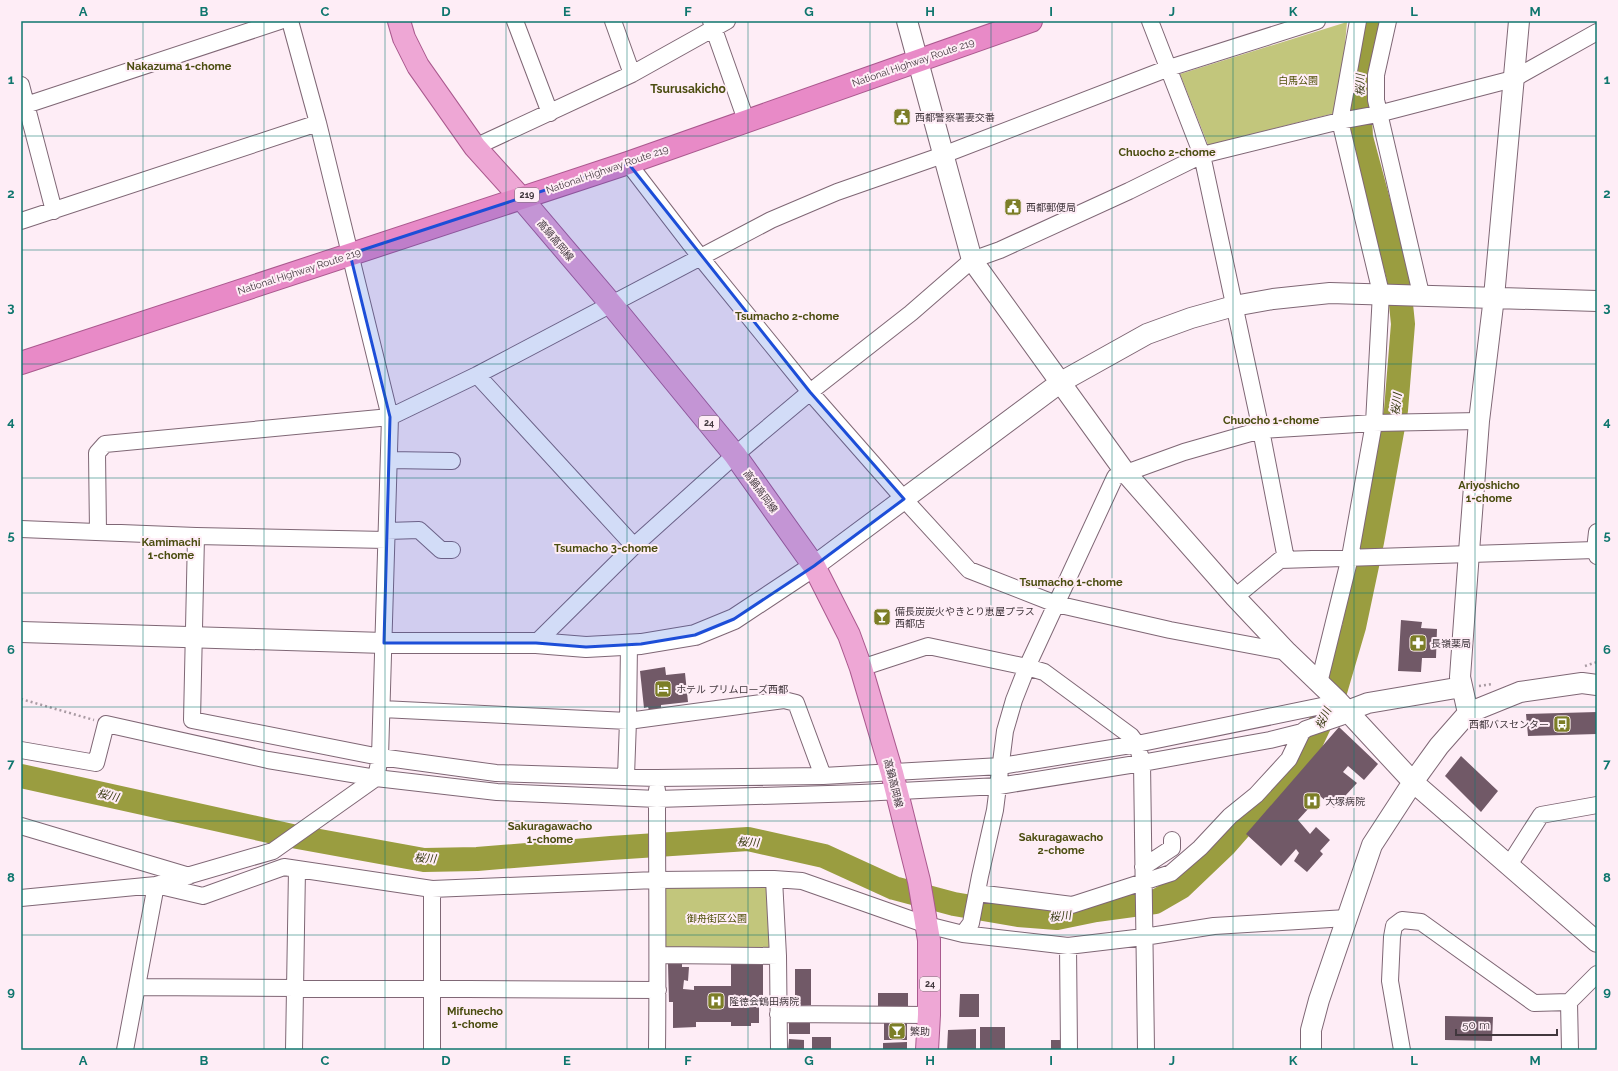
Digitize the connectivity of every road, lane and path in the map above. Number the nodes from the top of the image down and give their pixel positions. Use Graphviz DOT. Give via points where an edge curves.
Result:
graph roads {
  1 [pos="280,21"];
  2 [pos="290,21"];
  3 [pos="399,21"];
  4 [pos="515,21"];
  5 [pos="613,21"];
  6 [pos="907,21"];
  7 [pos="1031,21"];
  8 [pos="1150,21"];
  9 [pos="1317,21"];
  10 [pos="1358,21"];
  11 [pos="1388,21"];
  12 [pos="1519,21"];
  13 [pos="717,24"];
  14 [pos="1597,32"];
  15 [pos="917,61"];
  16 [pos="1169,68"];
  17 [pos="632,74"];
  18 [pos="1513,80"];
  19 [pos="21,86"];
  20 [pos="26,105"];
  21 [pos="550,113"];
  22 [pos="1375,114"];
  23 [pos="746,120"];
  24 [pos="1344,120"];
  25 [pos="318,123"];
  26 [pos="475,147"];
  27 [pos="943,155"];
  28 [pos="1202,155"];
  29 [pos="628,163"];
  30 [pos="521,198"];
  31 [pos="54,211"];
  32 [pos="21,221"];
  33 [pos="350,254"];
  34 [pos="701,258"];
  35 [pos="972,260"];
  36 [pos="1384,294"];
  37 [pos="1418,294"];
  38 [pos="1494,297"];
  39 [pos="1597,301"];
  40 [pos="612,305"];
  41 [pos="1234,306"];
  42 [pos="21,363"];
  43 [pos="477,375"];
  44 [pos="1061,382"];
  45 [pos="810,392"];
  46 [pos="390,416"];
  47 [pos="1479,420"];
  48 [pos="1376,423"];
  49 [pos="1261,430"];
  50 [pos="735,455"];
  51 [pos="389,460"];
  52 [pos="452,461"];
  53 [pos="1125,472"];
  54 [pos="904,499"];
  55 [pos="21,529"];
  56 [pos="98,531"];
  57 [pos="1597,532"];
  58 [pos="387,535"];
  59 [pos="196,536"];
  60 [pos="634,546"];
  61 [pos="452,550"];
  62 [pos="1469,552"];
  63 [pos="1596,553"];
  64 [pos="1353,557"];
  65 [pos="1286,559"];
  66 [pos="814,566"];
  67 [pos="1235,597"];
  68 [pos="1056,604"];
  69 [pos="21,632"];
  70 [pos="194,639"];
  71 [pos="384,643"];
  72 [pos="536,643"];
  73 [pos="629,644"];
  74 [pos="1287,652"];
  75 [pos="1027,667"];
  76 [pos="861,668"];
  77 [pos="1321,685"];
  78 [pos="1597,685"];
  79 [pos="1462,687"];
  80 [pos="21,699"];
  81 [pos="1341,707"];
  82 [pos="382,709"];
  83 [pos="1468,713"];
  84 [pos="628,721"];
  85 [pos="106,724"];
  86 [pos="1304,730"];
  87 [pos="1137,744"];
  88 [pos="21,750"];
  89 [pos="380,757"];
  90 [pos="1142,763"];
  91 [pos="1001,766"];
  92 [pos="626,776"];
  93 [pos="823,776"];
  94 [pos="376,778"];
  95 [pos="657,778"];
  96 [pos="894,782"];
  97 [pos="1413,782"];
  98 [pos="999,786"];
  99 [pos="657,799"];
  100 [pos="1597,805"];
  101 [pos="21,826"];
  102 [pos="1172,840"];
  103 [pos="1509,865"];
  104 [pos="296,869"];
  105 [pos="189,876"];
  106 [pos="774,879"];
  107 [pos="1143,879"];
  108 [pos="656,880"];
  109 [pos="156,885"];
  110 [pos="432,889"];
  111 [pos="976,896"];
  112 [pos="21,898"];
  113 [pos="1346,918"];
  114 [pos="926,921"];
  115 [pos="967,929"];
  116 [pos="1144,934"];
  117 [pos="1597,942"];
  118 [pos="1068,946"];
  119 [pos="659,955"];
  120 [pos="778,956"];
  121 [pos="1597,974"];
  122 [pos="138,987"];
  123 [pos="295,988"];
  124 [pos="432,989"];
  125 [pos="658,990"];
  126 [pos="1569,1002"];
  127 [pos="778,1014"];
  128 [pos="929,1015"];
  129 [pos="125,1050"];
  130 [pos="294,1050"];
  131 [pos="432,1050"];
  132 [pos="657,1050"];
  133 [pos="779,1050"];
  134 [pos="927,1050"];
  135 [pos="1069,1050"];
  136 [pos="1146,1050"];
  137 [pos="1311,1050"];
  138 [pos="1402,1050"];
  139 [pos="1570,1050"];
  1 -- 20 [label="street"];
  2 -- 25 [label="street"];
  3 -- 26 [label="main road, 高鍋高岡線 / 24" via="404,38 418,66"];
  4 -- 21 [label="street"];
  5 -- 17 [label="street"];
  6 -- 15 [label="street"];
  7 -- 15 [label="highway, National Highway Route 219 / 219"];
  8 -- 16 [label="street"];
  9 -- 16 [label="street"];
  10 -- 24 [label="street"];
  11 -- 22 [label="street" via="1376,75"];
  12 -- 18 [label="street"];
  13 -- 17 [label="street"];
  13 -- 23 [label="street"];
  14 -- 18 [label="street"];
  15 -- 23 [label="highway, National Highway Route 219 / 219"];
  15 -- 27 [label="street"];
  16 -- 27 [label="street"];
  16 -- 28 [label="street"];
  17 -- 21 [label="street"];
  18 -- 22 [label="street"];
  18 -- 38 [label="street"];
  19 -- 20 [label="street"];
  20 -- 31 [label="street"];
  21 -- 26 [label="street"];
  22 -- 24 [label="street"];
  22 -- 37 [label="street"];
  23 -- 29 [label="highway, National Highway Route 219 / 219"];
  24 -- 28 [label="street"];
  24 -- 36 [label="street"];
  25 -- 31 [label="street"];
  25 -- 33 [label="street"];
  26 -- 30 [label="main road, 高鍋高岡線 / 24"];
  27 -- 34 [label="street" via="837,192 771,220"];
  27 -- 35 [label="street"];
  28 -- 35 [label="street" via="1121,195 1000,250"];
  28 -- 41 [label="street"];
  29 -- 30 [label="highway, National Highway Route 219 / 219"];
  29 -- 34 [label="street"];
  30 -- 33 [label="highway, National Highway Route 219 / 219"];
  30 -- 40 [label="main road, 高鍋高岡線 / 24"];
  31 -- 32 [label="street"];
  33 -- 42 [label="highway, National Highway Route 219 / 219"];
  33 -- 46 [label="street"];
  34 -- 40 [label="street"];
  34 -- 45 [label="street"];
  35 -- 44 [label="street"];
  35 -- 45 [label="street" via="911,313"];
  36 -- 37 [label="street"];
  36 -- 41 [label="street" via="1330,293"];
  36 -- 48 [label="street"];
  37 -- 38 [label="street"];
  38 -- 39 [label="street"];
  38 -- 47 [label="street"];
  40 -- 43 [label="street"];
  40 -- 50 [label="main road, 高鍋高岡線 / 24"];
  41 -- 44 [label="street" via="1146,334"];
  41 -- 49 [label="street"];
  43 -- 46 [label="street"];
  43 -- 60 [label="street"];
  44 -- 53 [label="street"];
  44 -- 54 [label="street"];
  45 -- 50 [label="street"];
  45 -- 54 [label="street"];
  46 -- 51 [label="street"];
  46 -- 56 [label="street" via="105,444 97,452"];
  47 -- 48 [label="street"];
  47 -- 62 [label="street"];
  48 -- 49 [label="street"];
  48 -- 64 [label="street"];
  49 -- 53 [label="street"];
  49 -- 65 [label="street"];
  50 -- 60 [label="street"];
  50 -- 66 [label="main road, 高鍋高岡線 / 24"];
  51 -- 52 [label="street"];
  51 -- 58 [label="street"];
  53 -- 67 [label="street"];
  53 -- 68 [label="street" via="1115,477"];
  54 -- 66 [label="street"];
  54 -- 68 [label="street" via="969,570"];
  55 -- 56 [label="street"];
  56 -- 59 [label="street"];
  57 -- 63 [label="street"];
  58 -- 59 [label="street"];
  58 -- 61 [label="street" via="419,530 441,550"];
  58 -- 71 [label="street"];
  59 -- 70 [label="street"];
  60 -- 72 [label="street"];
  62 -- 63 [label="street"];
  62 -- 64 [label="street"];
  62 -- 79 [label="street" via="1460,677"];
  64 -- 65 [label="street"];
  64 -- 77 [label="street"];
  65 -- 67 [label="street" via="1280,560"];
  66 -- 73 [label="street" via="734,619 696,635"];
  66 -- 76 [label="main road, 高鍋高岡線 / 24" via="849,635"];
  67 -- 74 [label="street"];
  68 -- 74 [label="street" via="1170,630"];
  68 -- 75 [label="street"];
  69 -- 70 [label="street"];
  70 -- 71 [label="street"];
  70 -- 89 [label="street" via="192,720"];
  71 -- 72 [label="street"];
  71 -- 82 [label="street"];
  72 -- 73 [label="street" via="586,647"];
  73 -- 84 [label="street"];
  74 -- 77 [label="street"];
  75 -- 76 [label="street" via="928,646"];
  75 -- 87 [label="street" via="1044,672 1131,736"];
  75 -- 91 [label="street" via="1005,731"];
  76 -- 96 [label="main road, 高鍋高岡線 / 24"];
  77 -- 81 [label="street"];
  78 -- 83 [label="street" via="1582,684 1520,692"];
  79 -- 81 [label="street"];
  79 -- 83 [label="street"];
  80 -- 85 [label="path"];
  81 -- 86 [label="street"];
  81 -- 87 [label="street" via="1302,711"];
  81 -- 97 [label="street"];
  82 -- 84 [label="street"];
  82 -- 89 [label="street"];
  83 -- 97 [label="street" via="1439,746"];
  84 -- 92 [label="street"];
  84 -- 93 [label="street" via="784,700 796,703"];
  85 -- 88 [label="street" via="96,762"];
  85 -- 94 [label="street" via="268,760"];
  86 -- 90 [label="street" via="1270,740"];
  86 -- 107 [label="street" via="1289,760 1200,848 1171,873"];
  87 -- 90 [label="street"];
  87 -- 91 [label="street"];
  89 -- 92 [label="street" via="496,773"];
  89 -- 94 [label="street"];
  90 -- 98 [label="street"];
  90 -- 107 [label="street"];
  91 -- 96 [label="street"];
  91 -- 98 [label="street"];
  92 -- 95 [label="street"];
  93 -- 95 [label="street"];
  93 -- 96 [label="street"];
  94 -- 99 [label="street" via="497,792"];
  94 -- 105 [label="street" via="273,851"];
  95 -- 99 [label="street"];
  96 -- 98 [label="street"];
  96 -- 99 [label="street"];
  96 -- 114 [label="main road, 高鍋高岡線 / 24"];
  97 -- 103 [label="street"];
  97 -- 113 [label="street" via="1372,845"];
  98 -- 111 [label="street"];
  99 -- 108 [label="street"];
  100 -- 103 [label="street" via="1541,816"];
  101 -- 105 [label="street"];
  102 -- 107 [label="street" via="1172,848"];
  103 -- 117 [label="street"];
  104 -- 109 [label="street" via="284,867 203,896"];
  104 -- 110 [label="street"];
  104 -- 123 [label="street"];
  105 -- 109 [label="street"];
  106 -- 108 [label="street"];
  106 -- 114 [label="street" via="802,881"];
  106 -- 120 [label="street"];
  107 -- 111 [label="street" via="1072,905"];
  107 -- 116 [label="street"];
  108 -- 110 [label="street"];
  108 -- 119 [label="street"];
  109 -- 112 [label="street"];
  109 -- 122 [label="street"];
  110 -- 124 [label="street"];
  111 -- 115 [label="street"];
  113 -- 116 [label="street" via="1214,926"];
  113 -- 137 [label="street" via="1311,1030"];
  114 -- 115 [label="street"];
  114 -- 128 [label="main road, 高鍋高岡線 / 24" via="930,961"];
  115 -- 118 [label="street"];
  116 -- 118 [label="street"];
  116 -- 136 [label="street"];
  118 -- 135 [label="street"];
  119 -- 120 [label="street"];
  119 -- 125 [label="street"];
  120 -- 127 [label="street"];
  121 -- 126 [label="street"];
  122 -- 123 [label="street"];
  122 -- 129 [label="street"];
  123 -- 124 [label="street"];
  123 -- 130 [label="street"];
  124 -- 125 [label="street"];
  124 -- 131 [label="street"];
  125 -- 132 [label="street"];
  126 -- 138 [label="street" via="1534,1003 1422,922 1402,920 1394,926 1390,981"];
  126 -- 139 [label="street"];
  127 -- 128 [label="street"];
  127 -- 133 [label="street"];
  128 -- 134 [label="main road, 高鍋高岡線 / 24"];
}
